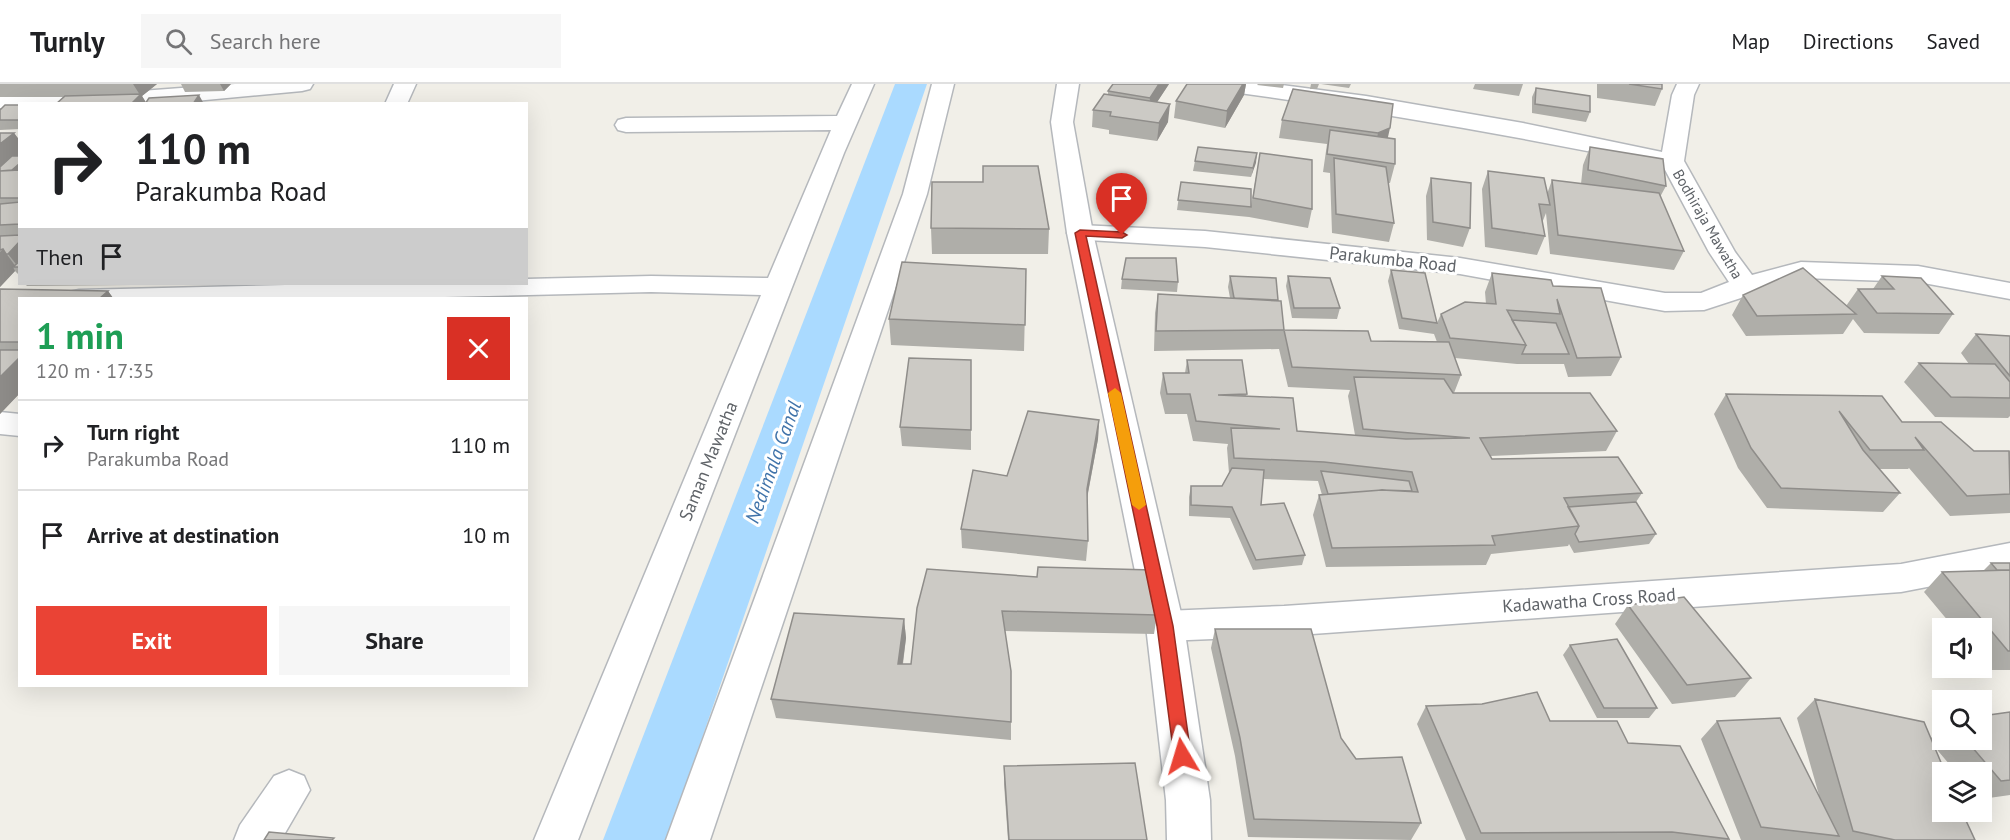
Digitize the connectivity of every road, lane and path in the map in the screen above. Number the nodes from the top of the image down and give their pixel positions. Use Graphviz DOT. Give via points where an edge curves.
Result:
graph roads {
  1 [pos="10,84"];
  2 [pos="302,84"];
  3 [pos="405,84"];
  4 [pos="863,84"];
  5 [pos="943,84"];
  6 [pos="1068,84"];
  7 [pos="1225,84"];
  8 [pos="1688,84"];
  9 [pos="0,92"];
  10 [pos="0,101"];
  11 [pos="48,102"];
  12 [pos="110,102"];
  13 [pos="397,102"];
  14 [pos="845,123"];
  15 [pos="626,124"];
  16 [pos="1672,161"];
  17 [pos="1080,233"];
  18 [pos="1745,286"];
  19 [pos="778,287"];
  20 [pos="2010,291"];
  21 [pos="120,297"];
  22 [pos="1704,301"];
  23 [pos="0,423"];
  24 [pos="18,424"];
  25 [pos="2010,557"];
  26 [pos="1165,626"];
  27 [pos="289,790"];
  28 [pos="256,840"];
  29 [pos="556,840"];
  30 [pos="688,840"];
  31 [pos="1189,840"];
  1 -- 9 [label="street"];
  2 -- 12 [label="street"];
  3 -- 13 [label="street"];
  4 -- 14 [label="street, Saman Mawatha"];
  5 -- 30 [label="street" via="915,194"];
  6 -- 17 [label="street" via="1062,122"];
  7 -- 16 [label="street" via="1523,130"];
  8 -- 16 [label="street, Bodhiraja Mawatha"];
  10 -- 11 [label="street"];
  14 -- 15 [label="street"];
  14 -- 19 [label="street, Saman Mawatha"];
  16 -- 18 [label="street, Bodhiraja Mawatha"];
  17 -- 22 [label="street, Parakumba Road" via="1205,239 1460,266 1665,302"];
  17 -- 26 [label="street"];
  18 -- 20 [label="street" via="1801,270 1918,274"];
  18 -- 22 [label="street, Bodhiraja Mawatha"];
  19 -- 21 [label="street" via="651,284"];
  19 -- 29 [label="street, Saman Mawatha"];
  23 -- 24 [label="street"];
  25 -- 26 [label="street, Kadawatha Cross Road" via="1901,578"];
  26 -- 31 [label="street" via="1188,800"];
  27 -- 28 [label="street"];
}
